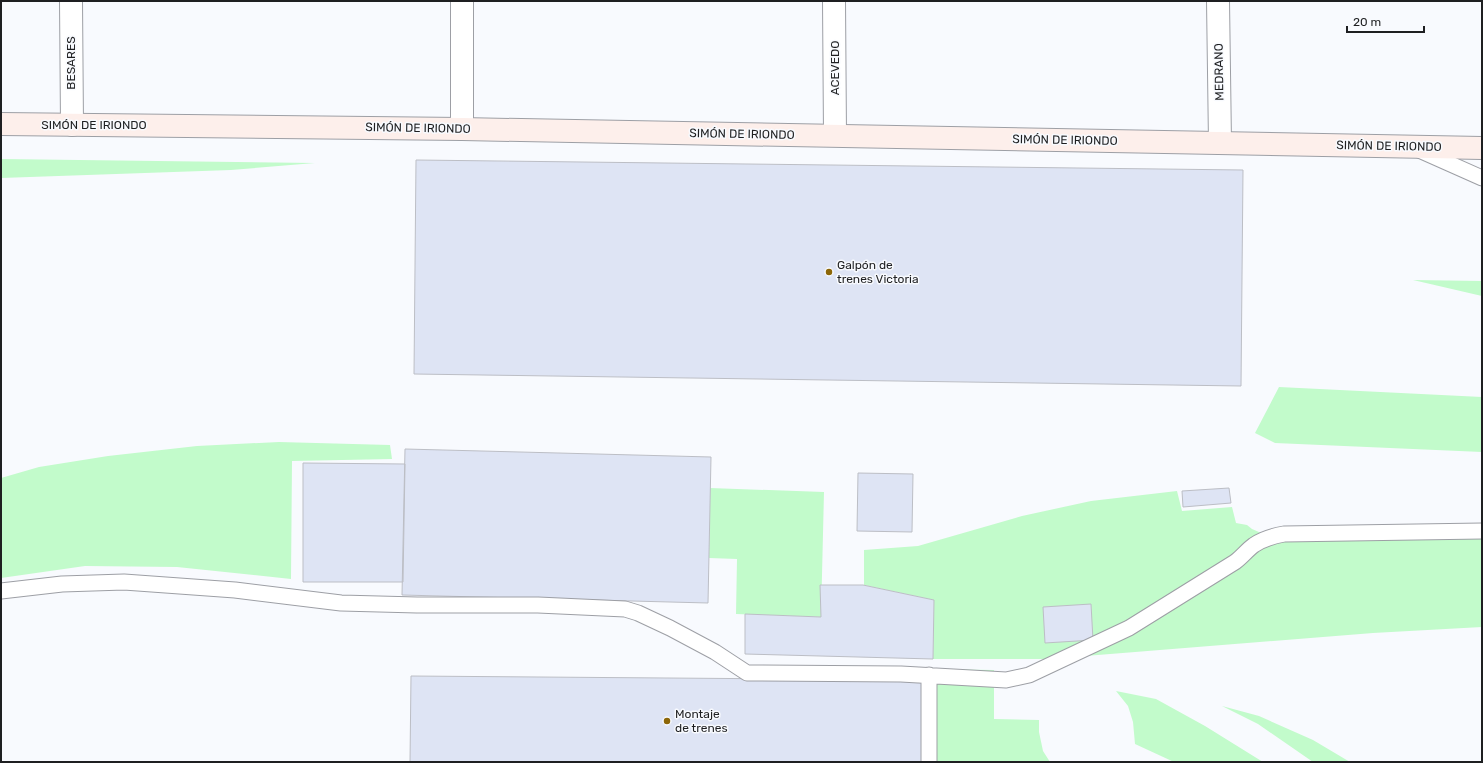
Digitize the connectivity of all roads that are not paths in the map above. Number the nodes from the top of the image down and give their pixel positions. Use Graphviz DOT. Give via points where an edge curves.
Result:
graph roads {
  1 [pos="71,1"];
  2 [pos="462,1"];
  3 [pos="834,1"];
  4 [pos="1218,1"];
  5 [pos="1,124"];
  6 [pos="72,125"];
  7 [pos="462,129"];
  8 [pos="835,135"];
  9 [pos="1220,143"];
  10 [pos="1411,146"];
  11 [pos="1482,148"];
  12 [pos="1482,178"];
  13 [pos="1482,531"];
  14 [pos="1,591"];
  15 [pos="930,675"];
  16 [pos="929,762"];
  1 -- 6 [label="street, BESARES"];
  2 -- 7 [label="street"];
  3 -- 8 [label="street, ACEVEDO"];
  4 -- 9 [label="street, MEDRANO"];
  5 -- 6 [label="street, SIMÓN DE IRIONDO"];
  6 -- 7 [label="street, SIMÓN DE IRIONDO"];
  7 -- 8 [label="street, SIMÓN DE IRIONDO"];
  8 -- 9 [label="street, SIMÓN DE IRIONDO"];
  9 -- 10 [label="street, SIMÓN DE IRIONDO"];
  10 -- 11 [label="street, SIMÓN DE IRIONDO"];
  10 -- 12 [label="lane"];
  13 -- 15 [label="lane" via="1284,534 1266,538 1252,546 1235,562 1129,628 1028,675 1006,680"];
  14 -- 15 [label="lane" via="62,584 124,582 235,590 340,603 538,605 625,609 715,652 747,673"];
  15 -- 16 [label="lane"];
}
